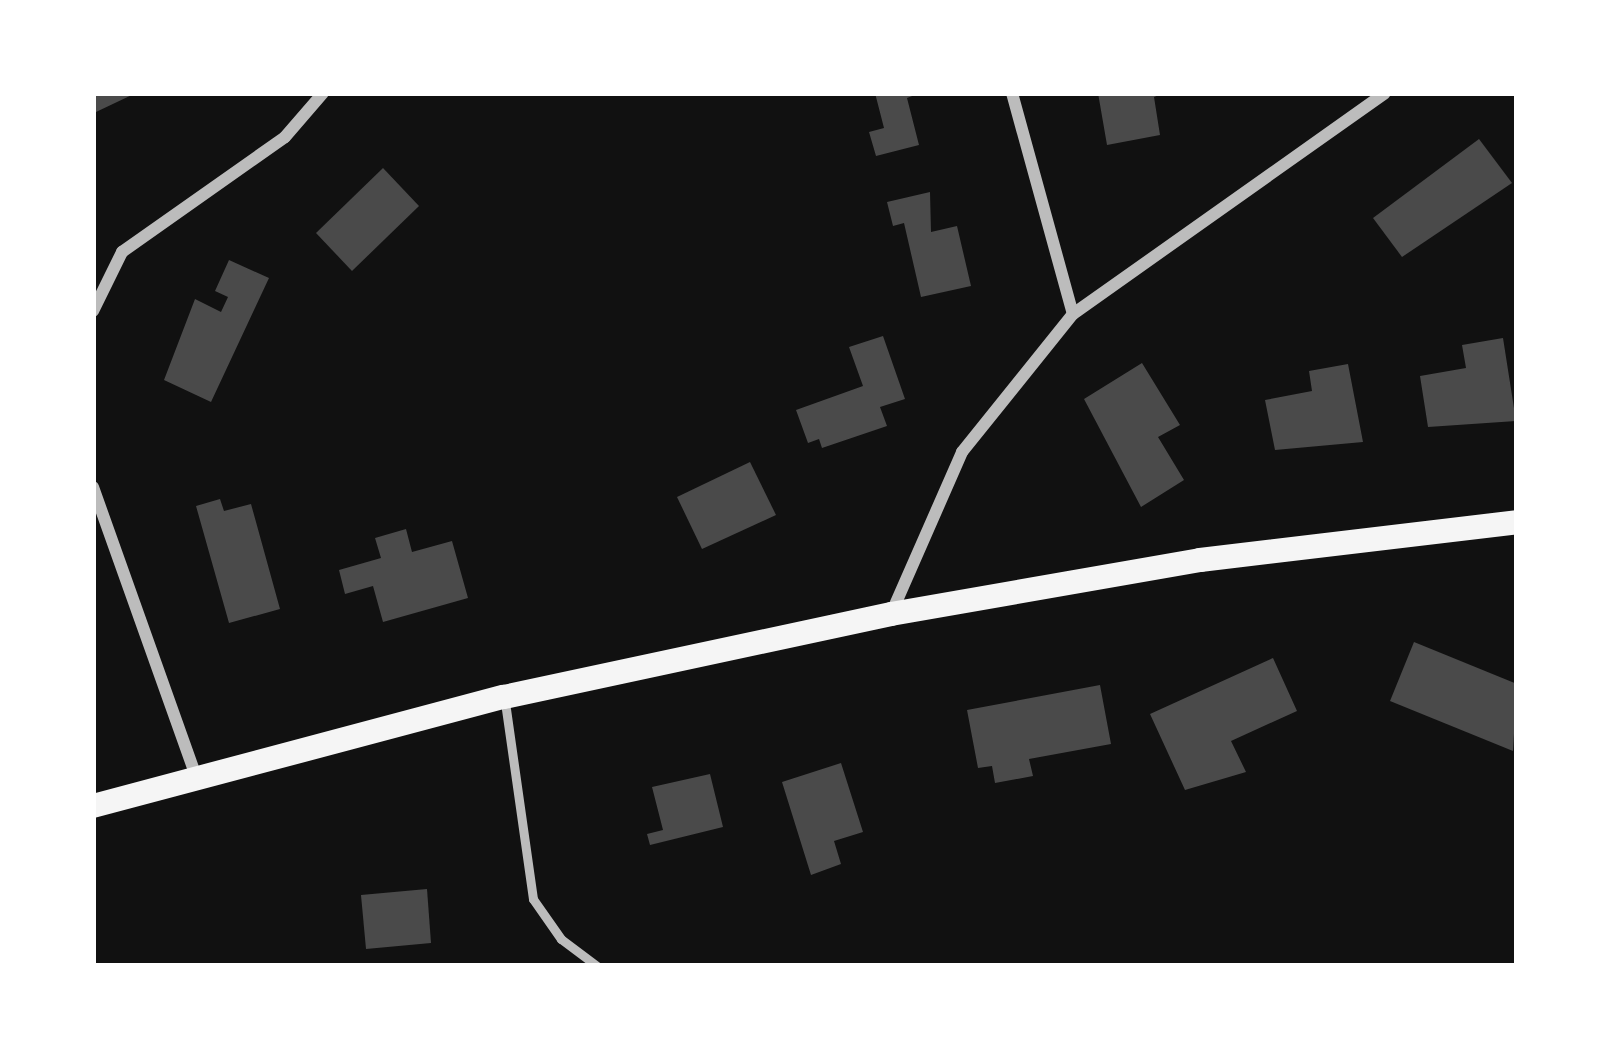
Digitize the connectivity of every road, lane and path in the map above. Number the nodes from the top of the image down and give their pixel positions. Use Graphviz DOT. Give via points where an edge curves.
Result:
graph roads {
  1 [pos="322,93"];
  2 [pos="1012,93"];
  3 [pos="1385,93"];
  4 [pos="93,311"];
  5 [pos="1073,314"];
  6 [pos="93,487"];
  7 [pos="1517,523"];
  8 [pos="891,614"];
  9 [pos="504,697"];
  10 [pos="196,776"];
  11 [pos="93,806"];
  12 [pos="597,966"];
  1 -- 4 [label="street" via="284,136 122,252"];
  2 -- 5 [label="street"];
  3 -- 5 [label="street"];
  5 -- 8 [label="street" via="962,452"];
  6 -- 10 [label="street"];
  7 -- 8 [label="main road" via="1200,560"];
  8 -- 9 [label="main road"];
  9 -- 10 [label="main road"];
  9 -- 12 [label="lane" via="533,899 561,939"];
  10 -- 11 [label="main road"];
}
